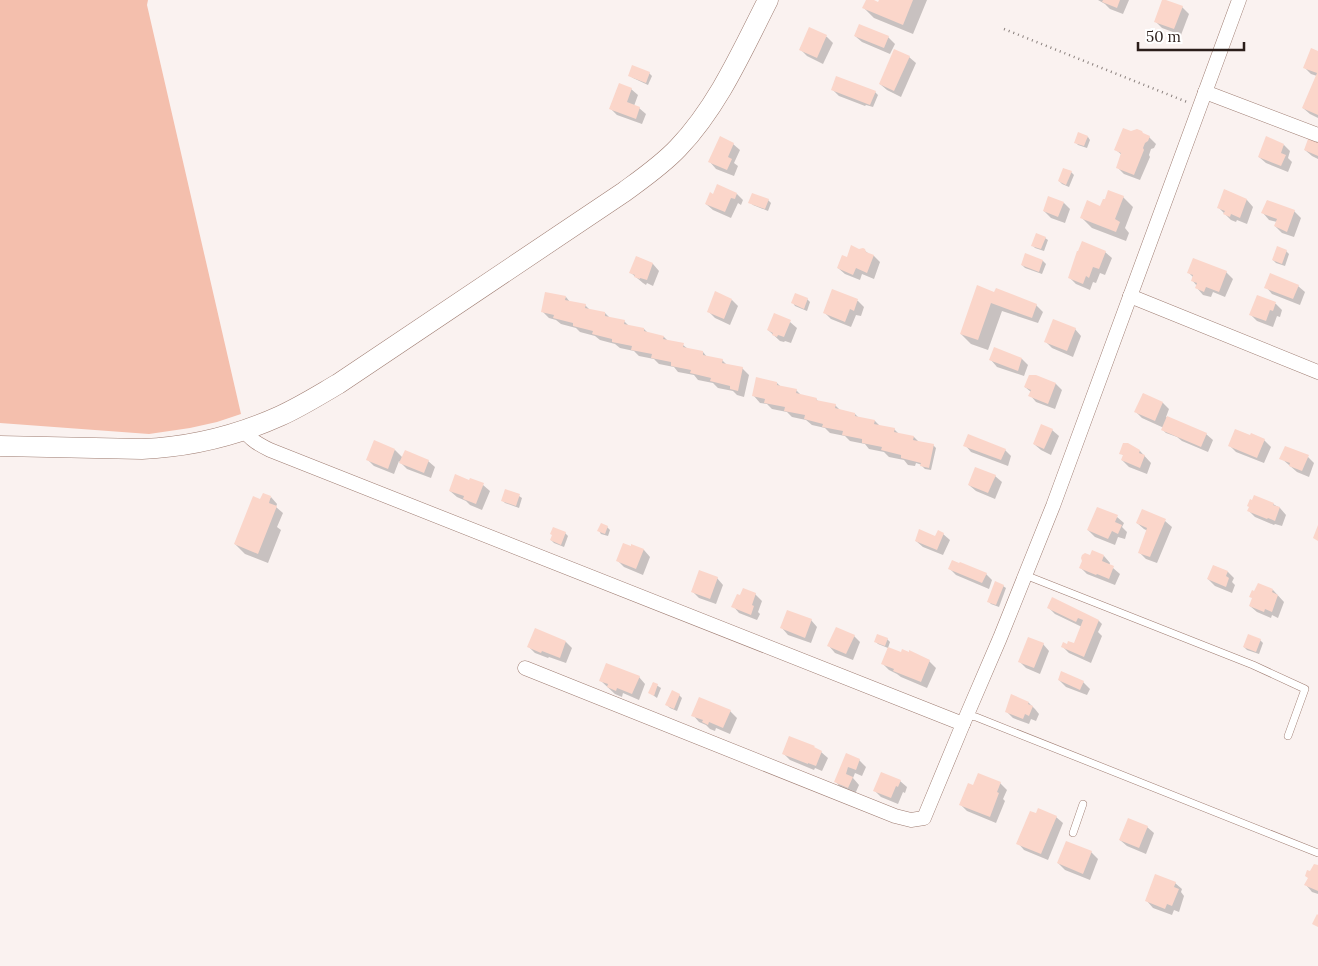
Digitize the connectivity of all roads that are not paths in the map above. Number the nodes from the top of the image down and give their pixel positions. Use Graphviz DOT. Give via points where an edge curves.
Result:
graph roads {
  1 [pos="768,0"];
  2 [pos="1239,0"];
  3 [pos="1205,92"];
  4 [pos="1318,135"];
  5 [pos="1130,296"];
  6 [pos="1318,372"];
  7 [pos="244,430"];
  8 [pos="0,446"];
  9 [pos="1025,575"];
  10 [pos="525,668"];
  11 [pos="965,719"];
  12 [pos="1288,736"];
  13 [pos="1083,804"];
  14 [pos="1073,833"];
  15 [pos="1318,853"];
  1 -- 7 [label="street" via="704,116 678,149 649,174 338,384 281,416"];
  2 -- 3 [label="street"];
  3 -- 4 [label="street"];
  3 -- 5 [label="street"];
  5 -- 6 [label="street"];
  5 -- 9 [label="street"];
  7 -- 8 [label="street" via="156,448"];
  7 -- 11 [label="street" via="252,440 270,450"];
  9 -- 11 [label="street"];
  9 -- 12 [label="lane" via="1253,665 1305,689"];
  10 -- 11 [label="street" via="911,820 924,818"];
  11 -- 15 [label="lane" via="976,718"];
  13 -- 14 [label="lane"];
}
